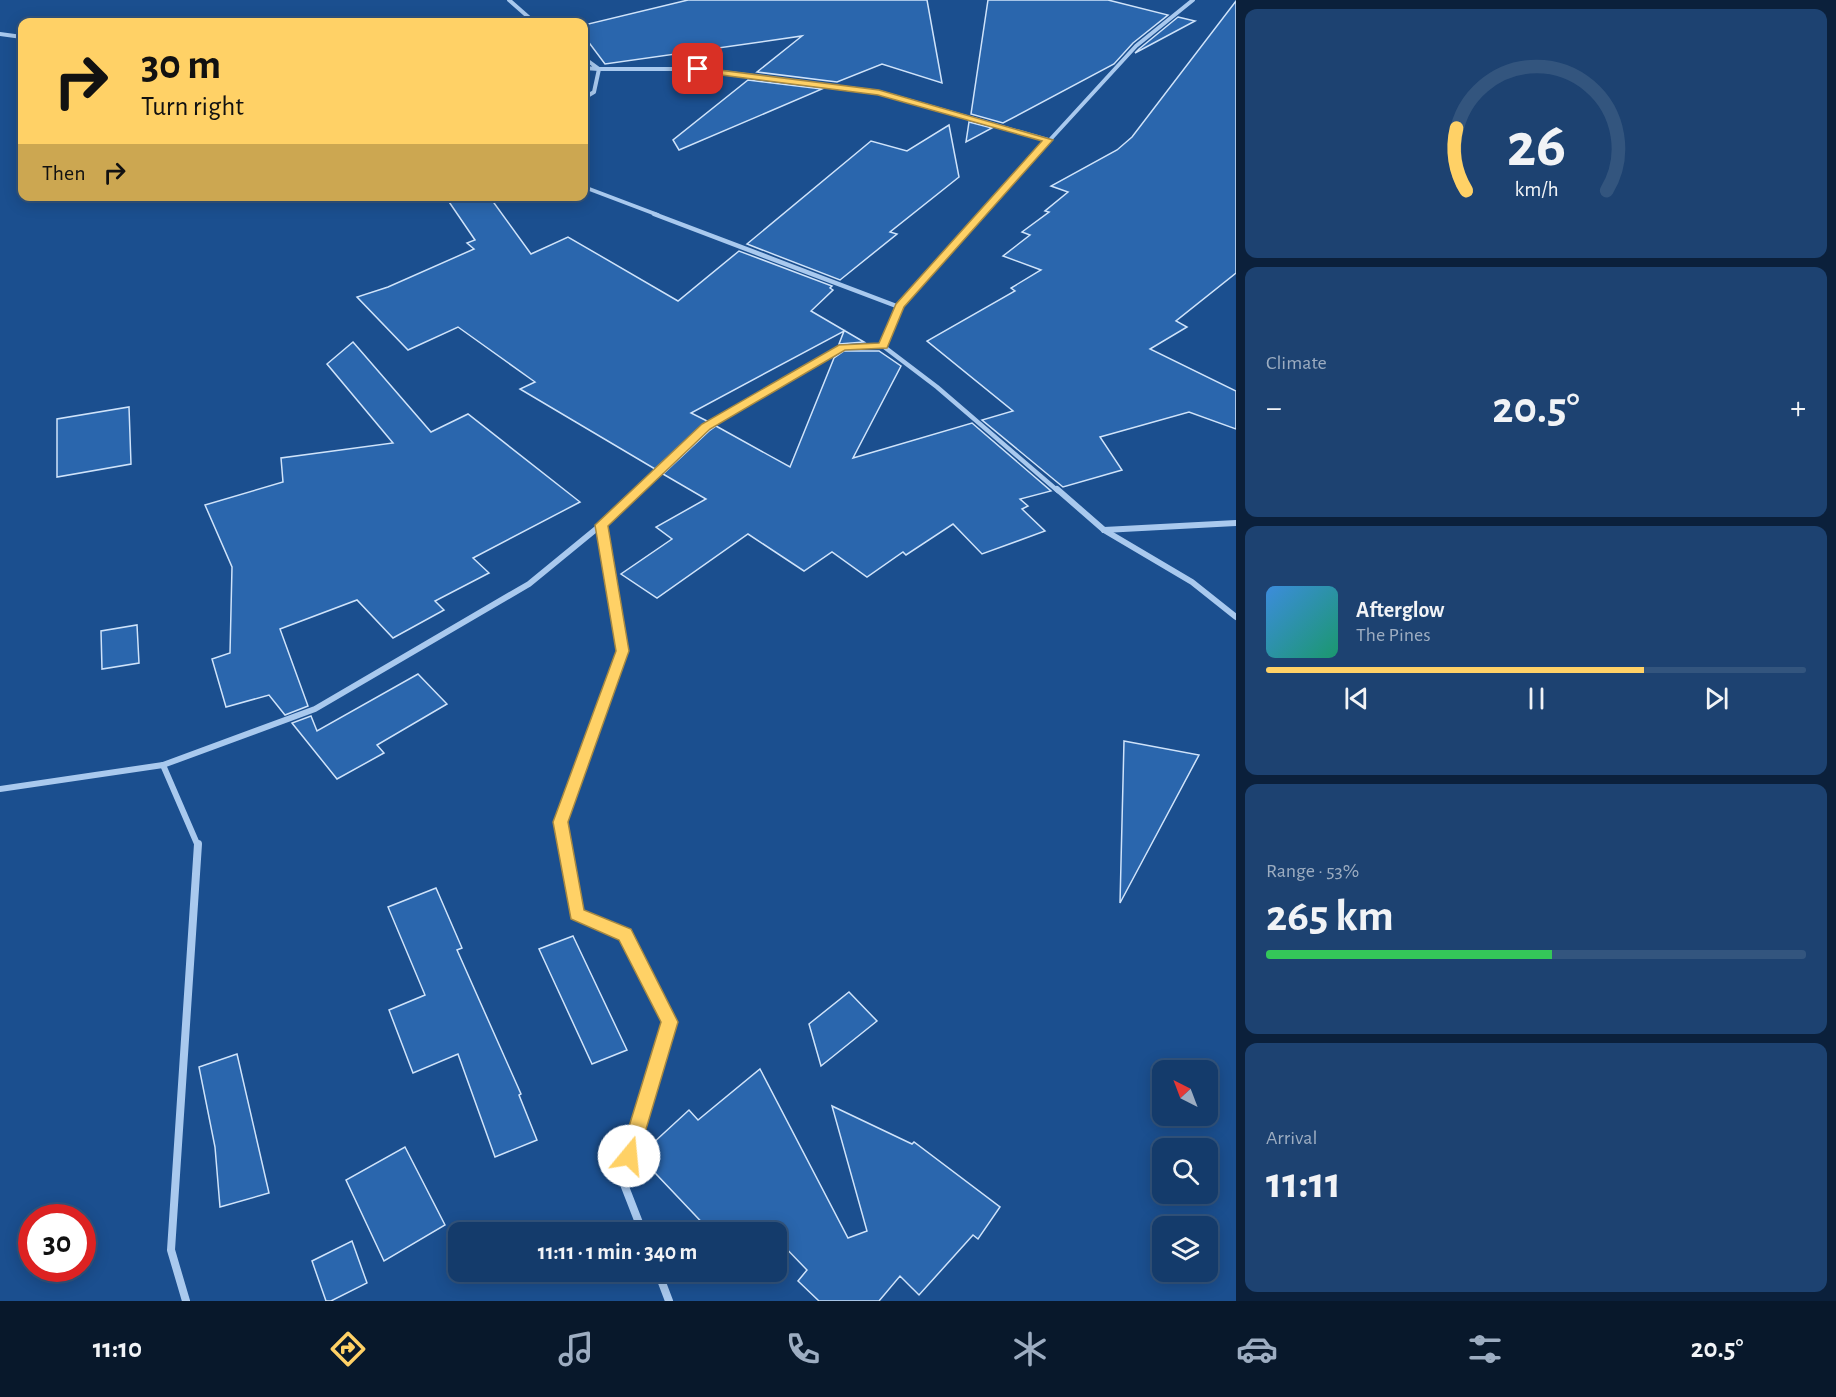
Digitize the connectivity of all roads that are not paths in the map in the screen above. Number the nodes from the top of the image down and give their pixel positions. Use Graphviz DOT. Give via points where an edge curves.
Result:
graph roads {
  1 [pos="509,0"];
  2 [pos="1193,0"];
  3 [pos="529,18"];
  4 [pos="0,34"];
  5 [pos="18,36"];
  6 [pos="588,61"];
  7 [pos="588,68"];
  8 [pos="599,69"];
  9 [pos="588,96"];
  10 [pos="1048,140"];
  11 [pos="588,189"];
  12 [pos="899,307"];
  13 [pos="884,346"];
  14 [pos="1236,523"];
  15 [pos="602,525"];
  16 [pos="1104,530"];
  17 [pos="1236,617"];
  18 [pos="163,765"];
  19 [pos="0,789"];
  20 [pos="639,1222"];
  21 [pos="662,1282"];
  22 [pos="186,1301"];
  23 [pos="669,1301"];
  1 -- 3 [label="street"];
  2 -- 10 [label="street" via="1136,46"];
  4 -- 5 [label="street"];
  6 -- 8 [label="street"];
  7 -- 8 [label="street"];
  8 -- 9 [label="street" via="594,92"];
  8 -- 10 [label="street" via="698,69 879,92"];
  10 -- 12 [label="street"];
  11 -- 12 [label="street"];
  12 -- 13 [label="street"];
  13 -- 15 [label="street" via="843,347 706,427"];
  13 -- 16 [label="street"];
  14 -- 16 [label="street"];
  15 -- 18 [label="street" via="529,584 315,709"];
  15 -- 20 [label="street" via="623,651 560,822 577,914 625,934 669,1022 622,1179"];
  16 -- 17 [label="street" via="1192,582"];
  18 -- 19 [label="street"];
  18 -- 22 [label="street" via="198,845 171,1250"];
  21 -- 23 [label="street"];
}
